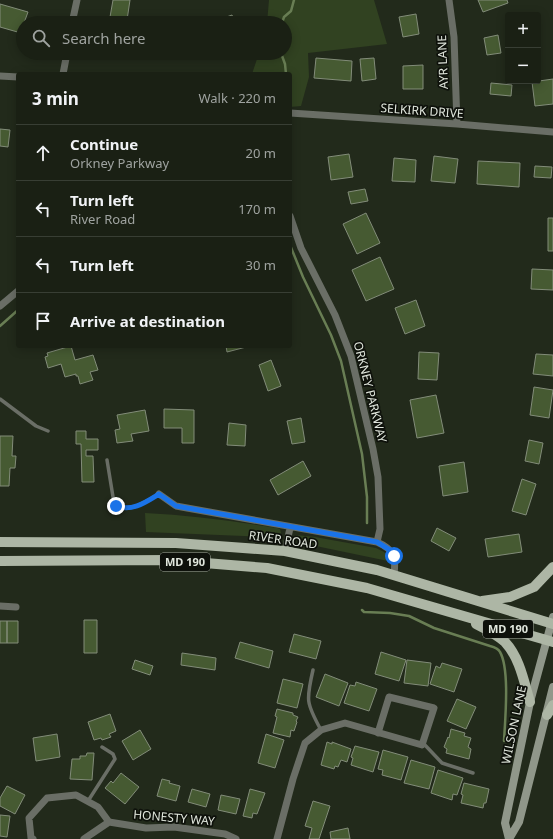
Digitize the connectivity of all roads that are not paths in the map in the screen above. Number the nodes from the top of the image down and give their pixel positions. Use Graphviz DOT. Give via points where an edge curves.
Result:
graph roads {
  1 [pos="77,0"];
  2 [pos="449,0"];
  3 [pos="74,16"];
  4 [pos="65,60"];
  5 [pos="63,72"];
  6 [pos="0,76"];
  7 [pos="16,77"];
  8 [pos="292,113"];
  9 [pos="457,124"];
  10 [pos="553,132"];
  11 [pos="292,222"];
  12 [pos="16,293"];
  13 [pos="0,306"];
  14 [pos="0,399"];
  15 [pos="48,431"];
  16 [pos="107,460"];
  17 [pos="159,494"];
  18 [pos="290,528"];
  19 [pos="0,542"];
  20 [pos="377,542"];
  21 [pos="285,551"];
  22 [pos="0,561"];
  23 [pos="553,567"];
  24 [pos="394,575"];
  25 [pos="478,601"];
  26 [pos="0,606"];
  27 [pos="16,607"];
  28 [pos="463,616"];
  29 [pos="552,621"];
  30 [pos="550,641"];
  31 [pos="314,670"];
  32 [pos="553,687"];
  33 [pos="530,702"];
  34 [pos="553,705"];
  35 [pos="547,715"];
  36 [pos="321,730"];
  37 [pos="378,733"];
  38 [pos="423,743"];
  39 [pos="102,748"];
  40 [pos="473,773"];
  41 [pos="88,801"];
  42 [pos="109,822"];
  43 [pos="33,839"];
  44 [pos="84,839"];
  45 [pos="236,839"];
  46 [pos="276,839"];
  47 [pos="510,839"];
  1 -- 3 [label="street"];
  2 -- 9 [label="street, AYR LANE" via="454,37"];
  4 -- 5 [label="street"];
  6 -- 7 [label="street"];
  8 -- 9 [label="street, SELKIRK DRIVE"];
  9 -- 10 [label="street, SELKIRK DRIVE"];
  11 -- 20 [label="street, ORKNEY PARKWAY" via="301,248 335,315 351,356 378,477 380,529"];
  12 -- 13 [label="street"];
  14 -- 15 [label="lane" via="36,426"];
  16 -- 17 [label="lane" via="116,506 138,506"];
  17 -- 18 [label="street, RIVER ROAD" via="176,506"];
  18 -- 20 [label="street, RIVER ROAD"];
  18 -- 21 [label="street"];
  19 -- 21 [label="main road, RIVER ROAD / MD 190" via="176,542"];
  20 -- 24 [label="street" via="390,550 394,556"];
  21 -- 24 [label="main road, RIVER ROAD / MD 190"];
  22 -- 28 [label="main road, MD 190" via="168,560 267,568 367,588"];
  23 -- 25 [label="main road" via="534,587 510,597"];
  24 -- 25 [label="main road, RIVER ROAD / MD 190"];
  25 -- 29 [label="main road, RIVER ROAD / MD 190"];
  26 -- 27 [label="street"];
  28 -- 30 [label="main road, MD 190"];
  28 -- 33 [label="main road" via="505,642 510,648 518,663"];
  29 -- 30 [label="main road, WILSON LANE"];
  30 -- 33 [label="main road, WILSON LANE"];
  31 -- 36 [label="lane" via="308,694 309,709"];
  32 -- 35 [label="main road, WILSON LANE"];
  33 -- 47 [label="main road, WILSON LANE" via="505,824"];
  34 -- 35 [label="main road"];
  35 -- 47 [label="main road, WILSON LANE" via="519,822"];
  36 -- 37 [label="street" via="345,723"];
  36 -- 46 [label="street" via="305,743"];
  37 -- 38 [label="street" via="422,745"];
  37 -- 38 [label="street" via="389,697 434,708"];
  38 -- 40 [label="lane" via="442,763"];
  39 -- 41 [label="lane" via="115,759"];
  41 -- 42 [label="street" via="98,807"];
  41 -- 43 [label="street" via="76,795 47,798 29,818"];
  42 -- 44 [label="street"];
  42 -- 45 [label="street, HONESTY WAY" via="146,828 174,827 225,834"];
}
